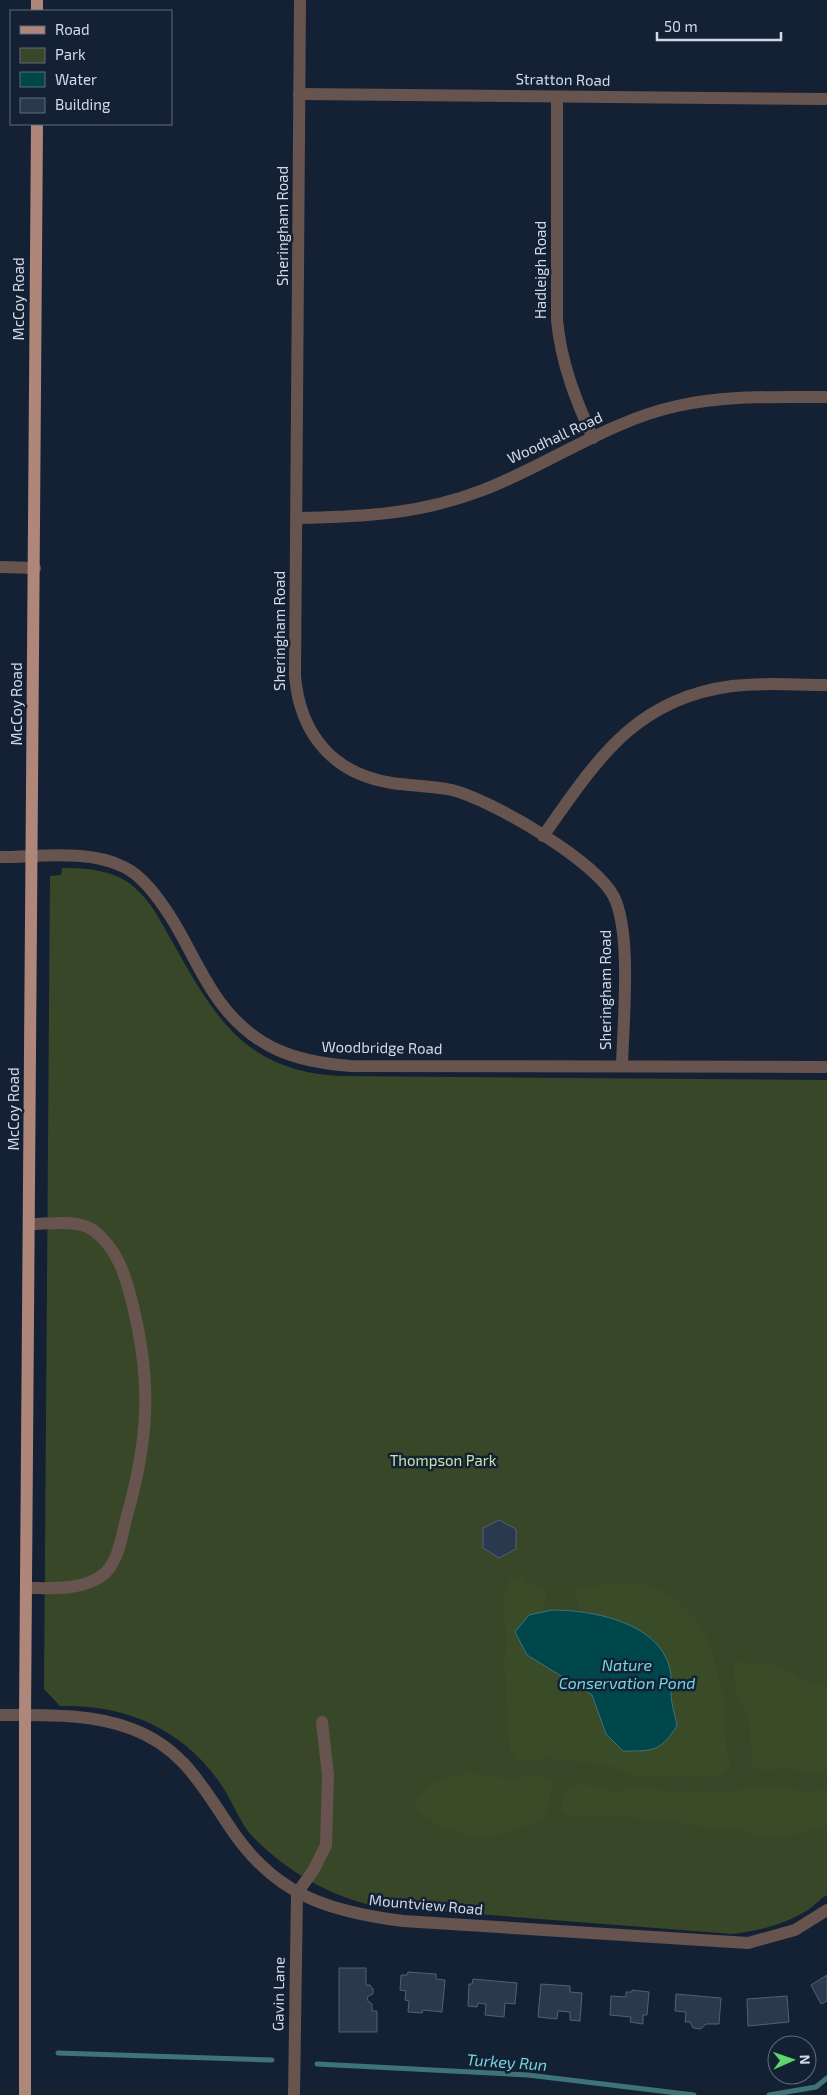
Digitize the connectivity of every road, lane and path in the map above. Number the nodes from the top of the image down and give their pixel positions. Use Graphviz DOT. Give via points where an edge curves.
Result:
graph roads {
  1 [pos="300,0"];
  2 [pos="299,94"];
  3 [pos="557,97"];
  4 [pos="827,99"];
  5 [pos="37,125"];
  6 [pos="827,397"];
  7 [pos="593,438"];
  8 [pos="297,518"];
  9 [pos="0,568"];
  10 [pos="34,568"];
  11 [pos="827,685"];
  12 [pos="543,836"];
  13 [pos="0,857"];
  14 [pos="32,857"];
  15 [pos="622,1066"];
  16 [pos="827,1067"];
  17 [pos="30,1224"];
  18 [pos="27,1588"];
  19 [pos="0,1715"];
  20 [pos="25,1715"];
  21 [pos="322,1722"];
  22 [pos="297,1893"];
  23 [pos="827,1910"];
  24 [pos="25,2095"];
  25 [pos="294,2095"];
  1 -- 2 [label="street, Sheringham Road"];
  2 -- 3 [label="street, Stratton Road"];
  2 -- 8 [label="street, Sheringham Road"];
  3 -- 4 [label="street, Stratton Road"];
  3 -- 7 [label="street, Hadleigh Road" via="556,320 565,369"];
  5 -- 10 [label="main road, McCoy Road"];
  6 -- 7 [label="street, Woodhall Road" via="754,396 710,400 650,414"];
  7 -- 8 [label="street, Woodhall Road" via="484,490 448,502 402,513"];
  8 -- 12 [label="street, Sheringham Road" via="294,676 299,706 312,735 341,764 365,776 467,795"];
  9 -- 10 [label="street"];
  10 -- 14 [label="main road, McCoy Road"];
  11 -- 12 [label="street" via="716,689 680,700 648,715 602,755"];
  12 -- 15 [label="street, Sheringham Road" via="598,876 613,896 622,920"];
  13 -- 14 [label="street, Woodbridge Road"];
  14 -- 15 [label="street, Woodbridge Road" via="106,860 137,876 159,899 219,1001 237,1022 262,1042 287,1055 317,1063 351,1066"];
  14 -- 17 [label="main road, McCoy Road"];
  15 -- 16 [label="street, Woodbridge Road"];
  17 -- 18 [label="main road, McCoy Road"];
  17 -- 18 [label="street" via="73,1224 92,1229 110,1246 124,1273 135,1313 144,1351 146,1396 137,1478 118,1549 108,1570 96,1580 84,1584"];
  18 -- 20 [label="main road, McCoy Road"];
  19 -- 20 [label="street, Mountview Road"];
  20 -- 22 [label="street, Mountview Road" via="104,1721 133,1729 162,1745 185,1763 248,1850"];
  20 -- 24 [label="main road, McCoy Road"];
  21 -- 22 [label="street" via="328,1775 326,1845"];
  22 -- 23 [label="street, Mountview Road" via="324,1906 402,1921 748,1943 795,1930"];
  22 -- 25 [label="street, Gavin Lane"];
}
